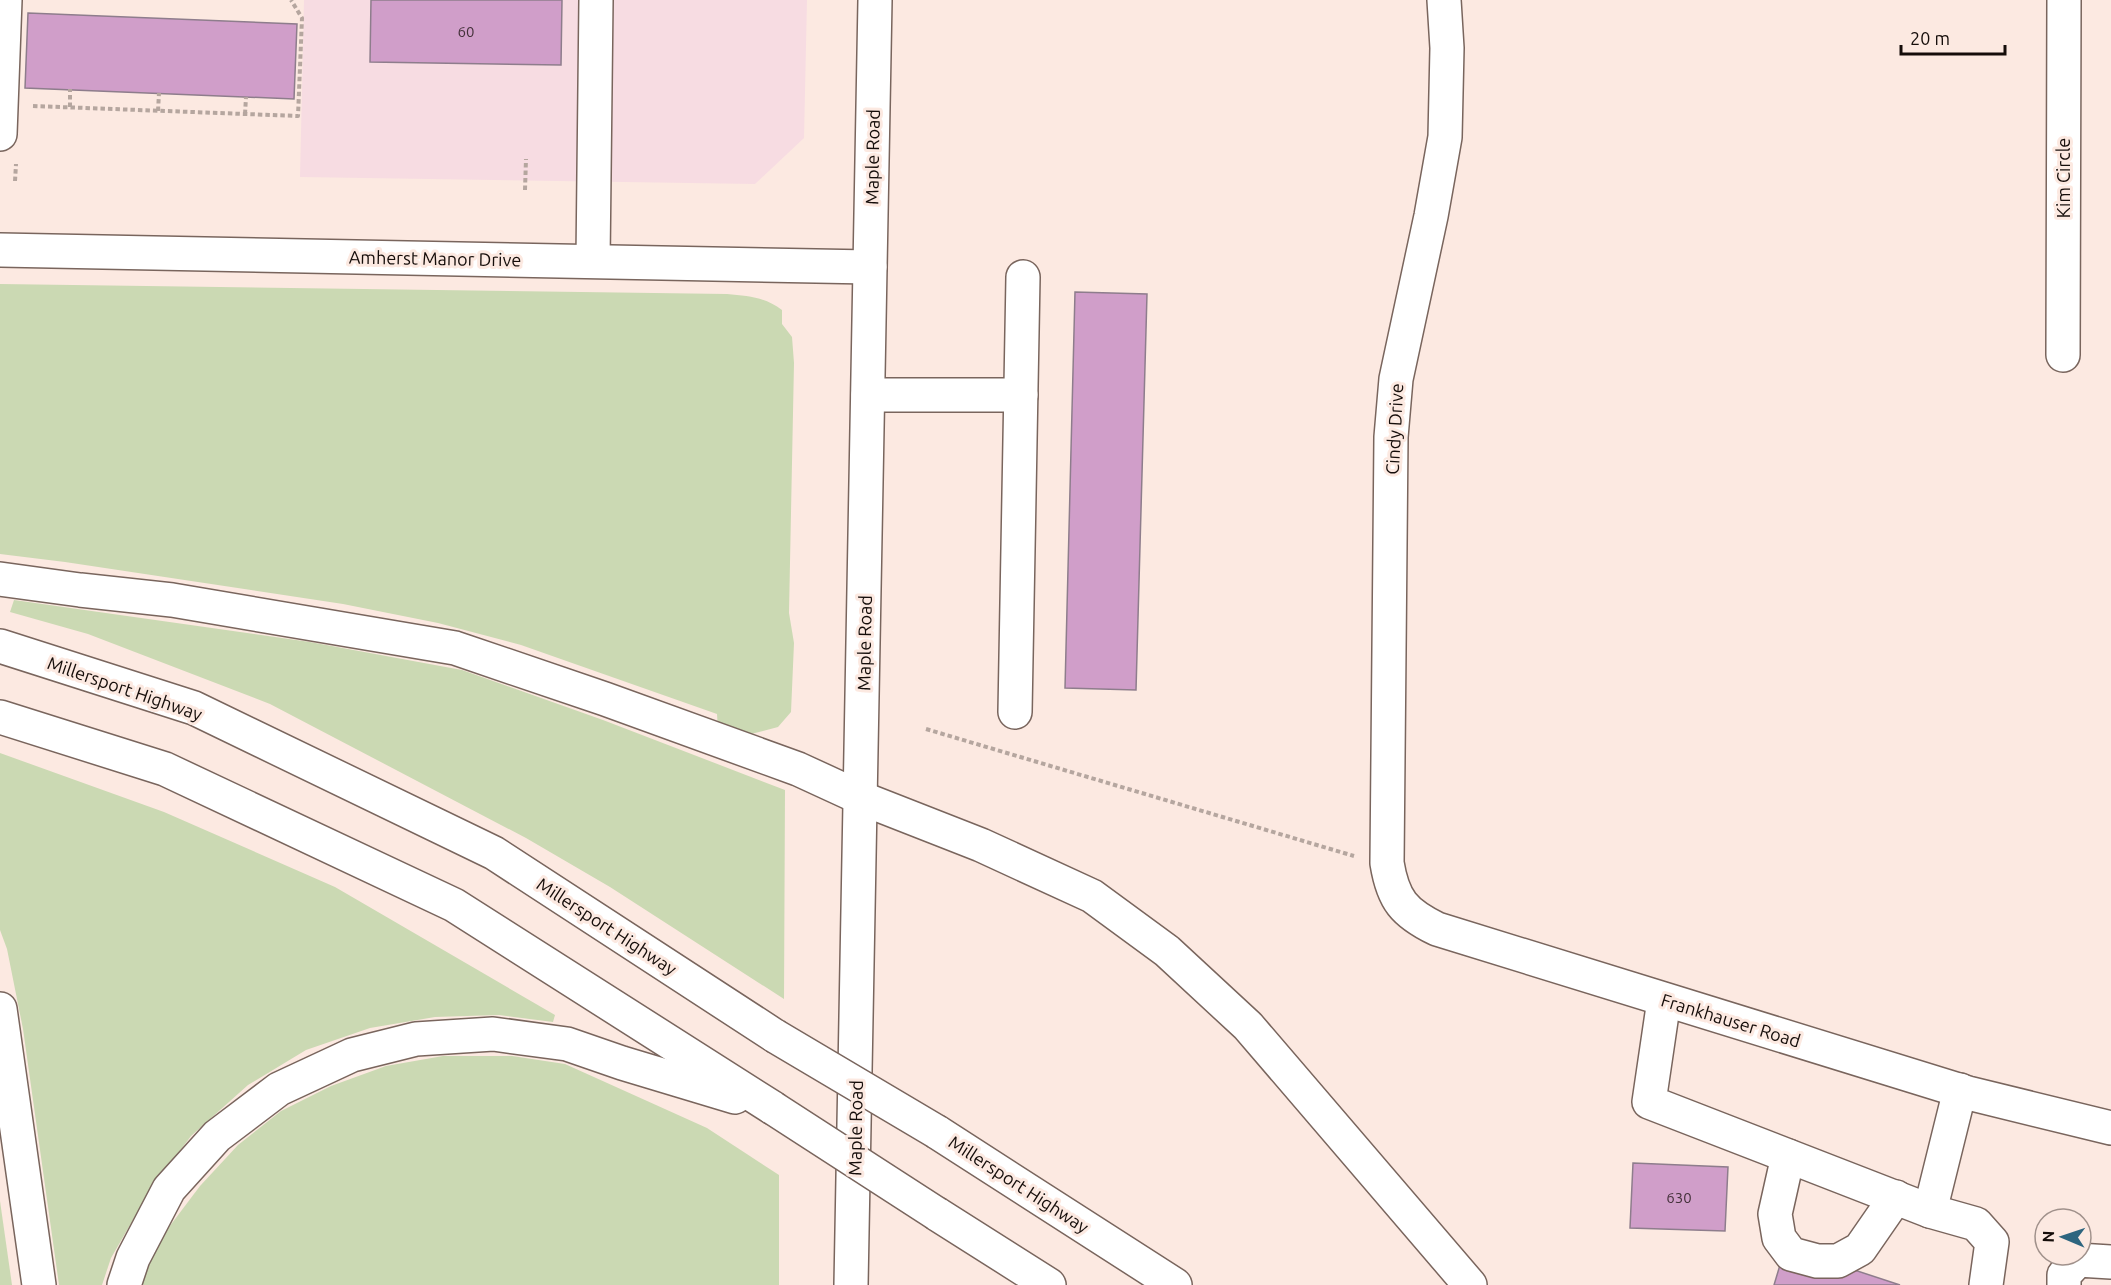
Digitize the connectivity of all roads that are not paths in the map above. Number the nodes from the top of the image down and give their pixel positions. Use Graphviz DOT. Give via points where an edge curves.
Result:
graph roads {
  1 [pos="5,0"];
  2 [pos="596,0"];
  3 [pos="875,0"];
  4 [pos="1444,0"];
  5 [pos="2064,0"];
  6 [pos="0,134"];
  7 [pos="0,250"];
  8 [pos="593,261"];
  9 [pos="870,267"];
  10 [pos="1023,277"];
  11 [pos="2063,355"];
  12 [pos="868,395"];
  13 [pos="1021,395"];
  14 [pos="0,579"];
  15 [pos="0,646"];
  16 [pos="1015,711"];
  17 [pos="0,717"];
  18 [pos="861,798"];
  19 [pos="1387,863"];
  20 [pos="1664,1000"];
  21 [pos="0,1009"];
  22 [pos="1960,1090"];
  23 [pos="773,1108"];
  24 [pos="2111,1128"];
  25 [pos="1788,1156"];
  26 [pos="1896,1197"];
  27 [pos="1930,1211"];
  28 [pos="2111,1262"];
  29 [pos="39,1285"];
  30 [pos="124,1285"];
  31 [pos="851,1285"];
  32 [pos="1049,1285"];
  33 [pos="1175,1285"];
  34 [pos="1470,1285"];
  35 [pos="1986,1285"];
  36 [pos="2064,1285"];
  1 -- 6 [label="main road"];
  2 -- 8 [label="main road"];
  3 -- 9 [label="main road, Maple Road"];
  4 -- 19 [label="main road, Cindy Drive" via="1445,136 1396,379 1391,437"];
  5 -- 11 [label="main road, Kim Circle"];
  7 -- 8 [label="main road, Amherst Manor Drive"];
  8 -- 9 [label="main road, Amherst Manor Drive"];
  9 -- 12 [label="main road, Maple Road"];
  10 -- 13 [label="main road"];
  12 -- 13 [label="main road"];
  12 -- 18 [label="main road, Maple Road"];
  13 -- 16 [label="main road"];
  14 -- 18 [label="main road" via="172,600 455,648 798,769"];
  15 -- 33 [label="main road, Millersport Highway, bridge" via="194,708 494,853 775,1036 937,1132"];
  17 -- 23 [label="main road" via="165,769 454,904"];
  18 -- 31 [label="main road, Maple Road"];
  18 -- 34 [label="main road" via="981,845 1092,896 1167,951 1248,1026"];
  19 -- 20 [label="main road, Frankhauser Road" via="1398,900 1426,924"];
  20 -- 22 [label="main road, Frankhauser Road"];
  20 -- 25 [label="main road" via="1649,1102"];
  21 -- 29 [label="main road"];
  22 -- 24 [label="main road, Frankhauser Road"];
  22 -- 27 [label="main road"];
  23 -- 30 [label="main road" via="567,1044 493,1034 416,1039 352,1055 279,1089 218,1136 169,1189 133,1258"];
  23 -- 32 [label="main road, bridge"];
  25 -- 26 [label="main road"];
  25 -- 26 [label="main road" via="1775,1214 1779,1238 1791,1254 1817,1261 1838,1261 1860,1249"];
  26 -- 27 [label="main road"];
  27 -- 35 [label="main road" via="1976,1224 1992,1242"];
  28 -- 36 [label="main road" via="2078,1260 2064,1275"];
}
